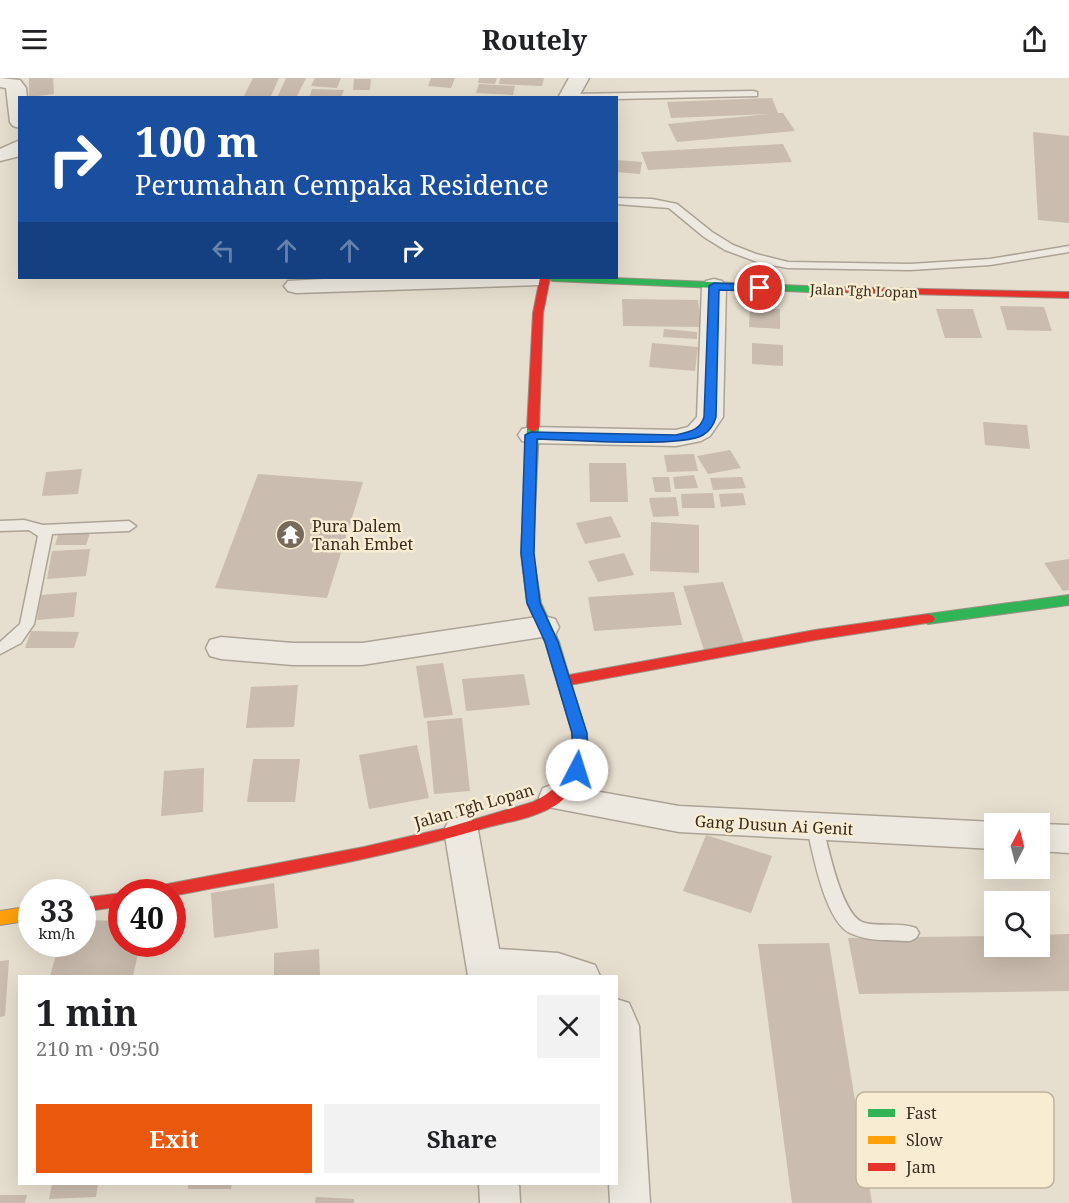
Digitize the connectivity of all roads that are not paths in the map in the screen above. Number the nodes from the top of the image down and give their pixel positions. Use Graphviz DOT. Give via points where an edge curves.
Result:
graph roads {
  1 [pos="579,78"];
  2 [pos="0,81"];
  3 [pos="753,94"];
  4 [pos="569,96"];
  5 [pos="618,96"];
  6 [pos="18,105"];
  7 [pos="18,147"];
  8 [pos="0,155"];
  9 [pos="618,201"];
  10 [pos="1069,249"];
  11 [pos="509,279"];
  12 [pos="545,279"];
  13 [pos="572,279"];
  14 [pos="296,286"];
  15 [pos="714,286"];
  16 [pos="1069,295"];
  17 [pos="531,435"];
  18 [pos="0,526"];
  19 [pos="129,526"];
  20 [pos="41,530"];
  21 [pos="1069,600"];
  22 [pos="544,627"];
  23 [pos="221,648"];
  24 [pos="0,649"];
  25 [pos="564,681"];
  26 [pos="555,797"];
  27 [pos="814,828"];
  28 [pos="461,830"];
  29 [pos="984,836"];
  30 [pos="1050,838"];
  31 [pos="1069,839"];
  32 [pos="186,887"];
  33 [pos="18,915"];
  34 [pos="0,918"];
  35 [pos="910,933"];
  36 [pos="486,970"];
  37 [pos="579,975"];
  38 [pos="618,1020"];
  39 [pos="499,1185"];
  40 [pos="500,1203"];
  41 [pos="630,1203"];
  1 -- 4 [label="street"];
  2 -- 6 [label="street" via="16,88"];
  3 -- 5 [label="lane"];
  7 -- 8 [label="street"];
  9 -- 10 [label="lane" via="675,206 717,240 746,255 788,265 921,266 990,262"];
  11 -- 14 [label="street"];
  12 -- 17 [label="street, Jalan Tgh Lopan" via="538,313"];
  13 -- 15 [label="street, Jalan Tgh Lopan"];
  15 -- 16 [label="street, Jalan Tgh Lopan"];
  15 -- 17 [label="street" via="710,417 698,433 676,438"];
  17 -- 22 [label="street, Jalan Tgh Lopan" via="527,553 534,603"];
  18 -- 20 [label="lane" via="27,525"];
  19 -- 20 [label="lane"];
  20 -- 24 [label="lane" via="44,544 27,624 23,633"];
  21 -- 25 [label="street" via="815,635"];
  22 -- 23 [label="street" via="362,654"];
  22 -- 25 [label="street, Jalan Tgh Lopan"];
  25 -- 26 [label="street, Jalan Tgh Lopan" via="579,733 580,751 577,770"];
  26 -- 27 [label="street, Gang Dusun Ai Genit" via="679,819"];
  26 -- 28 [label="street, Jalan Tgh Lopan" via="542,805"];
  27 -- 29 [label="street, Gang Dusun Ai Genit"];
  27 -- 35 [label="lane" via="834,895 849,924 876,932"];
  28 -- 32 [label="street, Jalan Tgh Lopan"];
  28 -- 36 [label="street"];
  30 -- 31 [label="street"];
  33 -- 34 [label="street"];
  36 -- 37 [label="street" via="558,969"];
  38 -- 41 [label="street"];
  39 -- 40 [label="street"];
}
